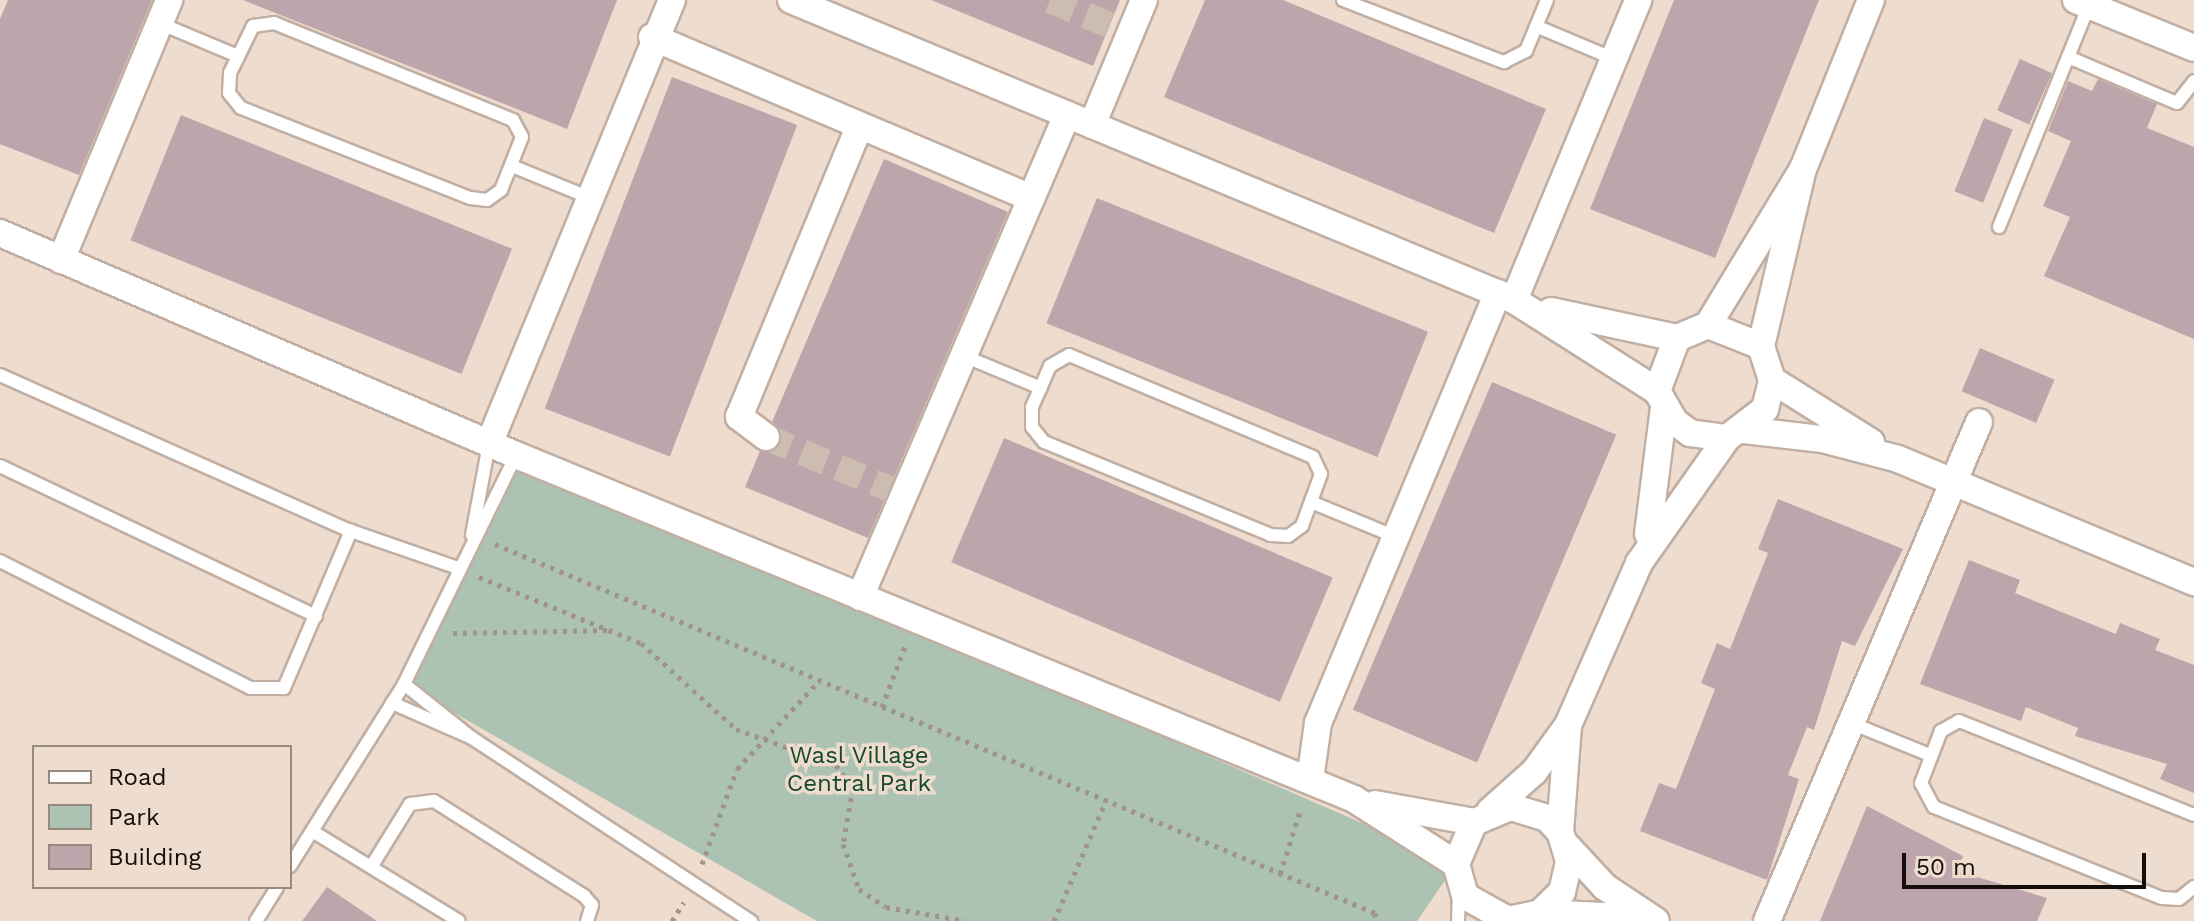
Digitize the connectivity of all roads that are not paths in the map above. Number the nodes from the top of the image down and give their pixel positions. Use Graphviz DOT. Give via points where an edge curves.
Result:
graph roads {
  1 [pos="672,0"];
  2 [pos="791,0"];
  3 [pos="1144,0"];
  4 [pos="1343,0"];
  5 [pos="1547,0"];
  6 [pos="1638,0"];
  7 [pos="1871,0"];
  8 [pos="2083,3"];
  9 [pos="164,12"];
  10 [pos="1538,27"];
  11 [pos="652,37"];
  12 [pos="2194,48"];
  13 [pos="238,56"];
  14 [pos="2068,57"];
  15 [pos="1614,59"];
  16 [pos="2194,81"];
  17 [pos="1067,115"];
  18 [pos="1092,125"];
  19 [pos="859,128"];
  20 [pos="512,166"];
  21 [pos="1803,169"];
  22 [pos="588,197"];
  23 [pos="1031,198"];
  24 [pos="1999,227"];
  25 [pos="0,233"];
  26 [pos="61,260"];
  27 [pos="1506,297"];
  28 [pos="1708,325"];
  29 [pos="1677,338"];
  30 [pos="1761,346"];
  31 [pos="964,356"];
  32 [pos="0,375"];
  33 [pos="1772,380"];
  34 [pos="1041,388"];
  35 [pos="1660,399"];
  36 [pos="1979,422"];
  37 [pos="1735,434"];
  38 [pos="766,437"];
  39 [pos="489,444"];
  40 [pos="516,455"];
  41 [pos="1898,459"];
  42 [pos="0,466"];
  43 [pos="1952,483"];
  44 [pos="1311,502"];
  45 [pos="351,531"];
  46 [pos="472,535"];
  47 [pos="1396,537"];
  48 [pos="0,561"];
  49 [pos="1639,563"];
  50 [pos="458,568"];
  51 [pos="2194,582"];
  52 [pos="860,597"];
  53 [pos="316,616"];
  54 [pos="404,684"];
  55 [pos="392,703"];
  56 [pos="1851,723"];
  57 [pos="1568,725"];
  58 [pos="472,738"];
  59 [pos="1930,755"];
  60 [pos="1310,780"];
  61 [pos="1354,799"];
  62 [pos="2194,815"];
  63 [pos="1482,817"];
  64 [pos="312,831"];
  65 [pos="1564,839"];
  66 [pos="292,863"];
  67 [pos="371,867"];
  68 [pos="1457,872"];
  69 [pos="2194,887"];
  70 [pos="276,889"];
  71 [pos="1529,918"];
  72 [pos="1654,920"];
  73 [pos="256,921"];
  74 [pos="459,921"];
  75 [pos="587,921"];
  76 [pos="751,921"];
  77 [pos="1458,921"];
  78 [pos="1767,921"];
  1 -- 11 [label="street"];
  2 -- 17 [label="street"];
  3 -- 18 [label="street" via="1120,30"];
  4 -- 10 [label="lane" via="1504,62 1520,57"];
  5 -- 10 [label="lane"];
  6 -- 15 [label="street"];
  7 -- 21 [label="street"];
  8 -- 12 [label="street"];
  8 -- 14 [label="lane"];
  9 -- 13 [label="lane"];
  9 -- 26 [label="street"];
  10 -- 15 [label="lane"];
  11 -- 19 [label="street"];
  11 -- 22 [label="street"];
  13 -- 20 [label="lane" via="253,26 274,23 513,120 522,137"];
  13 -- 20 [label="lane" via="229,93 256,114 478,201 495,196"];
  14 -- 16 [label="lane" via="2177,103"];
  14 -- 24 [label="lane"];
  15 -- 27 [label="street"];
  17 -- 18 [label="street"];
  17 -- 23 [label="street"];
  18 -- 27 [label="street"];
  19 -- 23 [label="street"];
  19 -- 38 [label="street" via="739,417"];
  20 -- 22 [label="lane"];
  21 -- 28 [label="street"];
  21 -- 30 [label="street"];
  22 -- 39 [label="street"];
  23 -- 31 [label="street"];
  25 -- 26 [label="street"];
  26 -- 39 [label="street"];
  27 -- 29 [label="street"];
  27 -- 35 [label="street"];
  27 -- 47 [label="street"];
  28 -- 29 [label="street"];
  28 -- 30 [label="street"];
  29 -- 35 [label="street"];
  30 -- 33 [label="street"];
  31 -- 34 [label="lane"];
  31 -- 52 [label="street" via="897,492"];
  32 -- 45 [label="lane"];
  33 -- 37 [label="street" via="1765,409"];
  33 -- 41 [label="street"];
  34 -- 44 [label="lane" via="1055,360 1069,355 1305,453 1321,474"];
  34 -- 44 [label="lane" via="1031,417 1044,442 1279,537 1296,533"];
  35 -- 37 [label="street" via="1690,433"];
  35 -- 49 [label="street" via="1658,486"];
  36 -- 43 [label="street"];
  37 -- 41 [label="street" via="1822,439"];
  37 -- 49 [label="street"];
  39 -- 40 [label="street"];
  39 -- 46 [label="lane"];
  40 -- 46 [label="lane"];
  40 -- 52 [label="street"];
  41 -- 43 [label="street"];
  42 -- 53 [label="lane"];
  43 -- 51 [label="street"];
  43 -- 56 [label="street"];
  44 -- 47 [label="lane"];
  45 -- 50 [label="lane"];
  45 -- 53 [label="lane"];
  46 -- 50 [label="lane"];
  47 -- 60 [label="street" via="1318,723"];
  48 -- 53 [label="lane" via="250,688 284,688"];
  49 -- 57 [label="street"];
  50 -- 54 [label="lane"];
  52 -- 60 [label="street"];
  54 -- 55 [label="lane"];
  54 -- 58 [label="lane" via="450,714"];
  55 -- 58 [label="lane"];
  55 -- 64 [label="lane"];
  56 -- 59 [label="lane"];
  56 -- 78 [label="street"];
  57 -- 63 [label="street" via="1534,772"];
  57 -- 65 [label="street"];
  58 -- 76 [label="lane"];
  59 -- 62 [label="lane" via="1946,725 1967,722"];
  59 -- 69 [label="lane" via="1921,783 1934,807 2170,900"];
  60 -- 61 [label="street"];
  61 -- 63 [label="street"];
  61 -- 68 [label="street"];
  63 -- 65 [label="street" via="1529,810"];
  63 -- 68 [label="street"];
  64 -- 66 [label="lane"];
  64 -- 67 [label="lane"];
  65 -- 71 [label="street" via="1568,877"];
  65 -- 72 [label="street"];
  67 -- 74 [label="lane"];
  67 -- 75 [label="lane" via="410,804 434,801 584,896 592,905"];
  68 -- 71 [label="street" via="1484,912"];
  68 -- 77 [label="lane"];
  70 -- 73 [label="lane"];
  71 -- 72 [label="street"];
}
